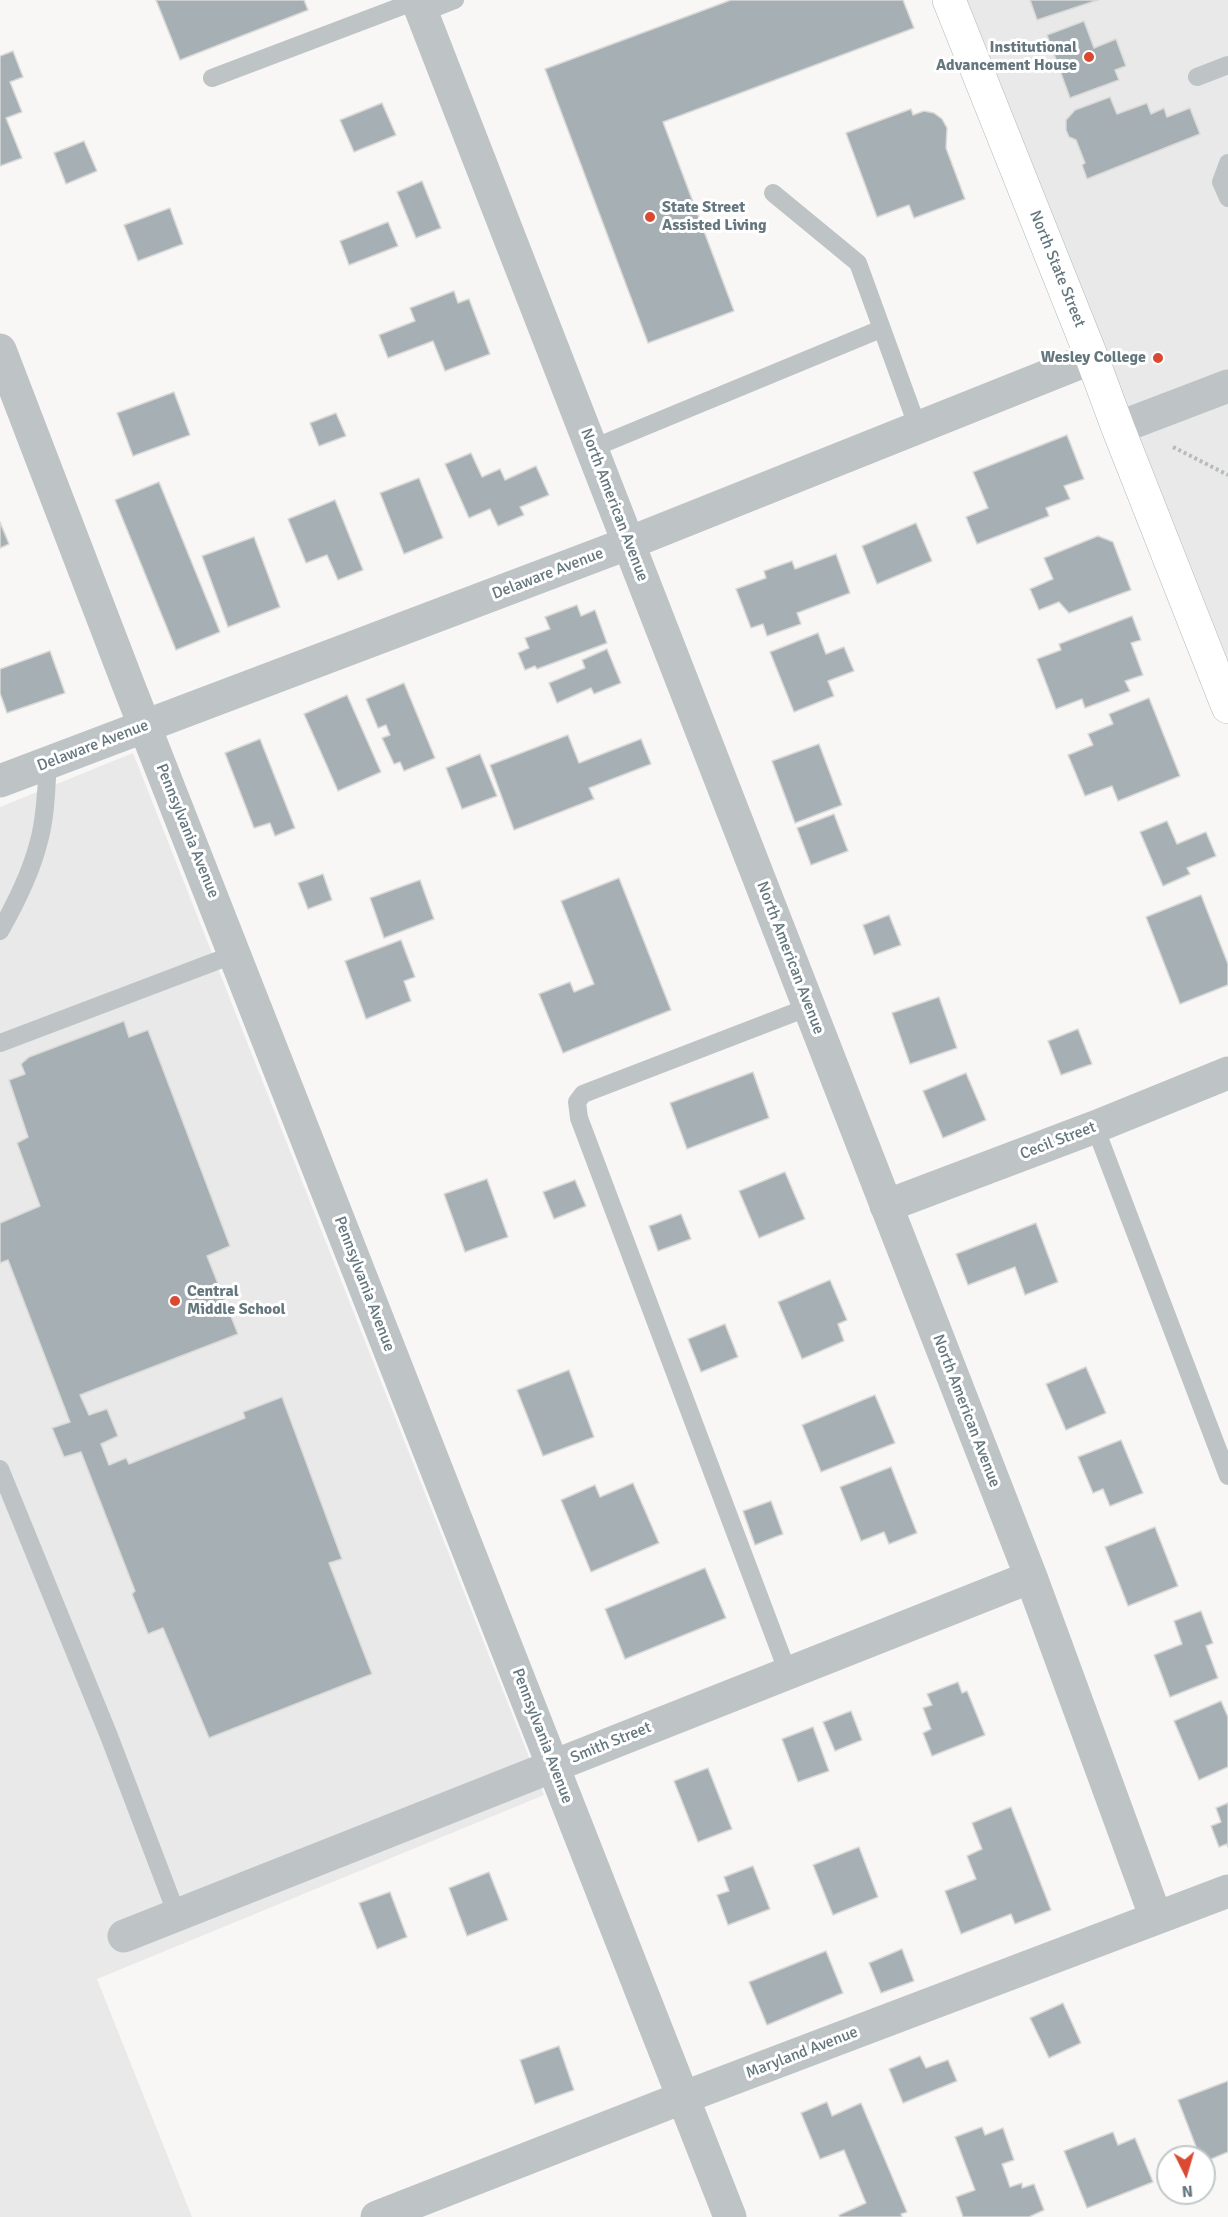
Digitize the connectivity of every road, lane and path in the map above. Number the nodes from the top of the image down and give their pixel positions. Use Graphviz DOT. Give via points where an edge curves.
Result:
graph roads {
  1 [pos="455,0"];
  2 [pos="949,0"];
  3 [pos="419,4"];
  4 [pos="1228,65"];
  5 [pos="1197,77"];
  6 [pos="212,78"];
  7 [pos="1228,163"];
  8 [pos="773,193"];
  9 [pos="1228,198"];
  10 [pos="882,329"];
  11 [pos="1092,358"];
  12 [pos="2,362"];
  13 [pos="1228,386"];
  14 [pos="918,428"];
  15 [pos="1118,428"];
  16 [pos="1173,447"];
  17 [pos="593,448"];
  18 [pos="1228,475"];
  19 [pos="629,543"];
  20 [pos="1228,707"];
  21 [pos="145,726"];
  22 [pos="48,763"];
  23 [pos="0,781"];
  24 [pos="0,931"];
  25 [pos="235,954"];
  26 [pos="809,1007"];
  27 [pos="0,1043"];
  28 [pos="1228,1073"];
  29 [pos="1095,1127"];
  30 [pos="886,1206"];
  31 [pos="0,1469"];
  32 [pos="1228,1476"];
  33 [pos="1031,1577"];
  34 [pos="788,1673"];
  35 [pos="554,1766"];
  36 [pos="1228,1891"];
  37 [pos="177,1915"];
  38 [pos="1156,1918"];
  39 [pos="124,1936"];
  40 [pos="682,2098"];
  41 [pos="377,2217"];
  42 [pos="730,2217"];
  1 -- 3 [label="lane"];
  2 -- 11 [label="main road, North State Street"];
  3 -- 6 [label="lane"];
  3 -- 17 [label="street, North American Avenue"];
  4 -- 5 [label="lane"];
  7 -- 9 [label="lane" via="1221,182"];
  8 -- 10 [label="lane" via="858,263"];
  10 -- 14 [label="lane"];
  10 -- 17 [label="lane"];
  11 -- 14 [label="street, Delaware Avenue"];
  11 -- 15 [label="main road, North State Street"];
  12 -- 21 [label="street, Pennsylvania Avenue"];
  13 -- 15 [label="street"];
  14 -- 19 [label="street, Delaware Avenue"];
  15 -- 20 [label="main road, North State Street"];
  16 -- 18 [label="path"];
  17 -- 19 [label="street, North American Avenue"];
  19 -- 21 [label="street, Delaware Avenue"];
  19 -- 26 [label="street, North American Avenue"];
  21 -- 22 [label="street, Delaware Avenue"];
  21 -- 25 [label="street, Pennsylvania Avenue"];
  22 -- 23 [label="street, Delaware Avenue"];
  22 -- 24 [label="lane" via="39,842 14,907"];
  25 -- 27 [label="lane"];
  25 -- 35 [label="street, Pennsylvania Avenue"];
  26 -- 30 [label="street, North American Avenue"];
  26 -- 34 [label="lane" via="583,1094 577,1102 579,1118"];
  28 -- 29 [label="street, Cecil Street"];
  29 -- 30 [label="street, Cecil Street"];
  29 -- 32 [label="lane"];
  30 -- 33 [label="street, North American Avenue"];
  31 -- 37 [label="lane"];
  33 -- 34 [label="street, Smith Street"];
  33 -- 38 [label="street, North American Avenue"];
  34 -- 35 [label="street, Smith Street"];
  35 -- 37 [label="street, Smith Street"];
  35 -- 40 [label="street, Pennsylvania Avenue"];
  36 -- 38 [label="street, Maryland Avenue"];
  37 -- 39 [label="street, Smith Street"];
  38 -- 40 [label="street, Maryland Avenue"];
  40 -- 41 [label="street, Maryland Avenue"];
  40 -- 42 [label="street, Pennsylvania Avenue"];
}
